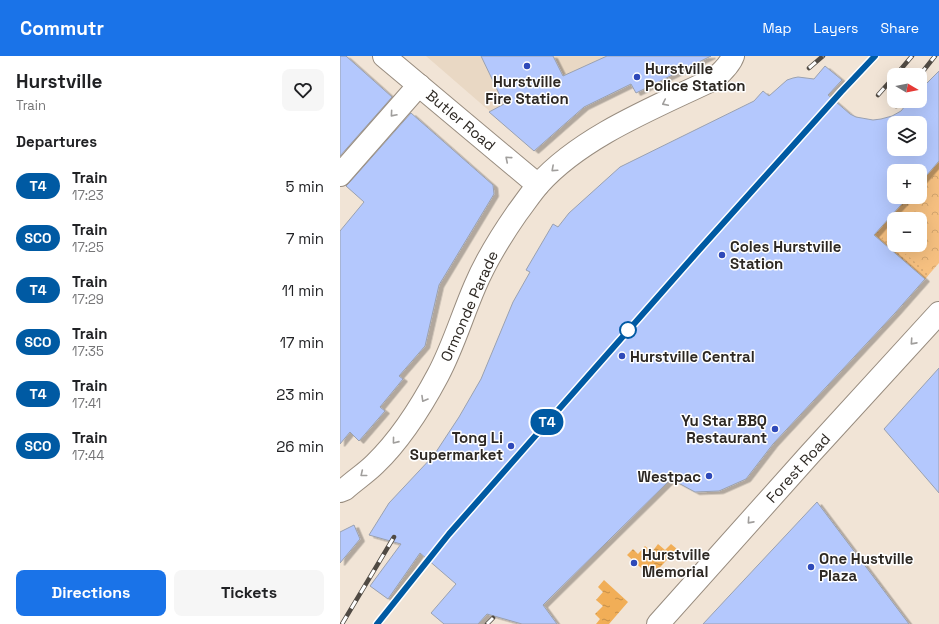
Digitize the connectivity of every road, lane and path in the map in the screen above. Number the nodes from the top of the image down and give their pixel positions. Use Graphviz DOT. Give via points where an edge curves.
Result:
graph roads {
  1 [pos="384,56"];
  2 [pos="732,58"];
  3 [pos="419,85"];
  4 [pos="340,175"];
  5 [pos="538,185"];
  6 [pos="939,313"];
  7 [pos="340,491"];
  8 [pos="658,624"];
  1 -- 3 [label="street, Butler Road"];
  2 -- 5 [label="street, Ormonde Parade, one-way" via="714,79 626,121 586,144 553,169"];
  3 -- 4 [label="street, one-way"];
  5 -- 3 [label="street, Butler Road, one-way"];
  5 -- 7 [label="street, Ormonde Parade, one-way" via="504,232 489,258 450,350 418,410 375,464"];
  6 -- 8 [label="street, Forest Road, one-way"];
}
